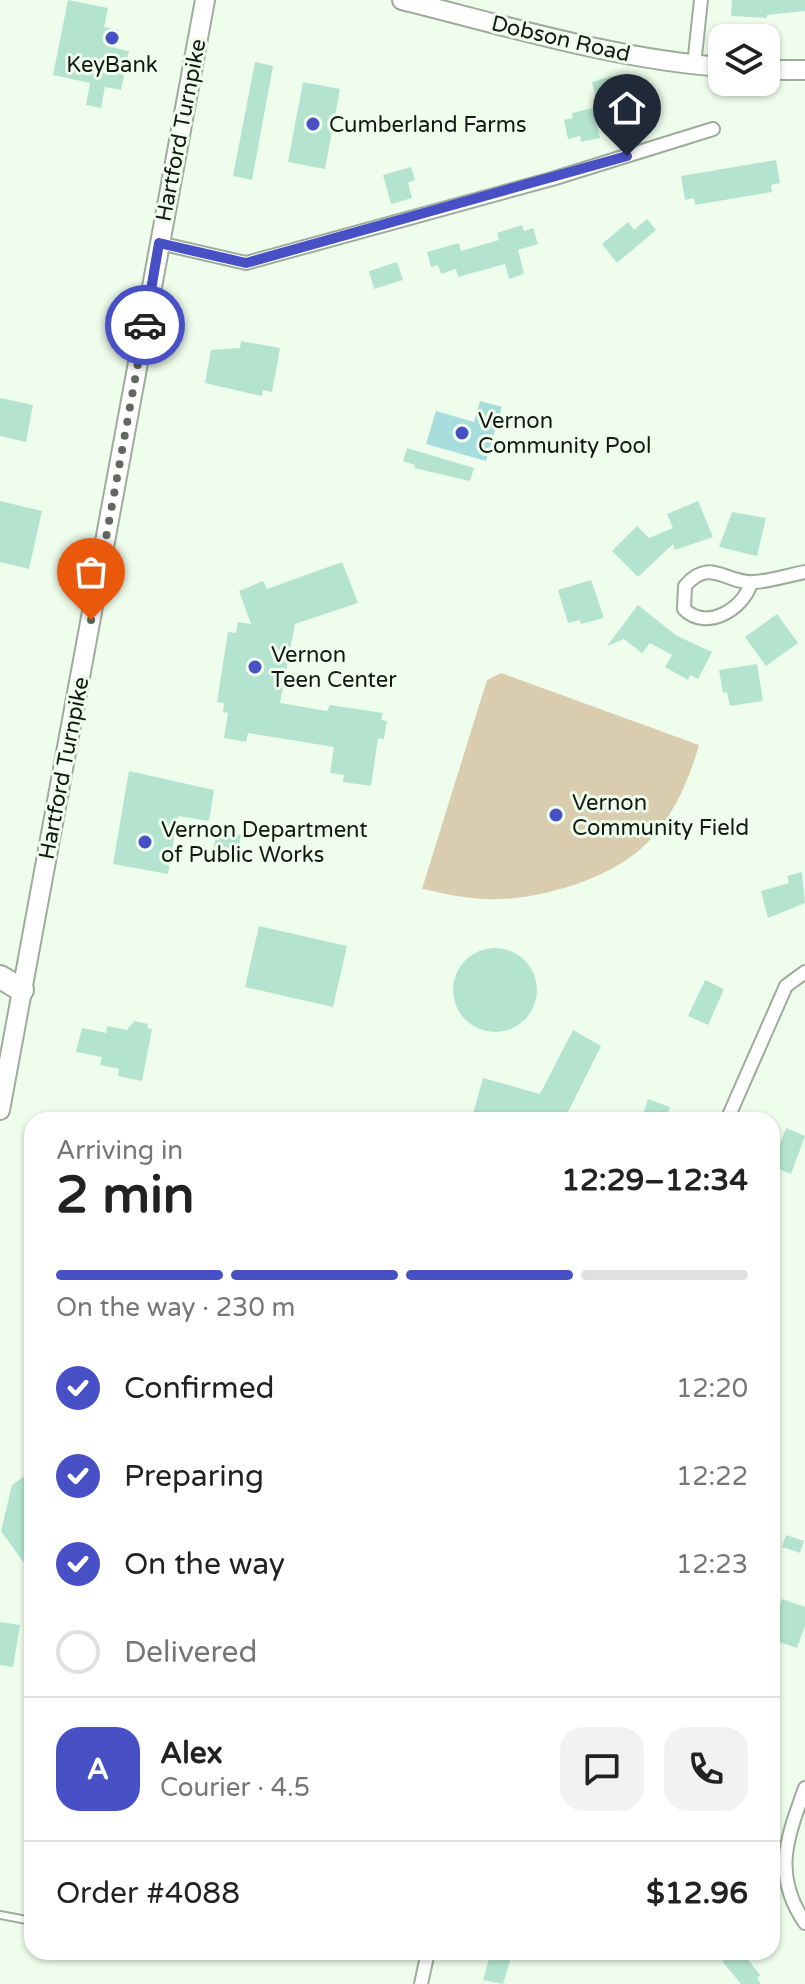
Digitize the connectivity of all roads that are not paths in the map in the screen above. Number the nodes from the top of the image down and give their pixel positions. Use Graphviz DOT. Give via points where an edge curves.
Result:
graph roads {
  1 [pos="205,0"];
  2 [pos="402,0"];
  3 [pos="701,0"];
  4 [pos="694,65"];
  5 [pos="708,66"];
  6 [pos="780,70"];
  7 [pos="805,70"];
  8 [pos="713,129"];
  9 [pos="159,243"];
  10 [pos="805,572"];
  11 [pos="751,583"];
  12 [pos="805,972"];
  13 [pos="0,977"];
  14 [pos="22,990"];
  15 [pos="0,996"];
  16 [pos="0,1110"];
  17 [pos="731,1112"];
  18 [pos="805,1788"];
  19 [pos="0,1915"];
  20 [pos="24,1920"];
  21 [pos="805,1923"];
  22 [pos="426,1960"];
  23 [pos="421,1984"];
  1 -- 9 [label="main road, Hartford Turnpike"];
  2 -- 4 [label="main road, Dobson Road"];
  3 -- 4 [label="street"];
  4 -- 5 [label="main road, Dobson Road"];
  6 -- 7 [label="main road"];
  8 -- 9 [label="street" via="246,263"];
  9 -- 14 [label="main road, Hartford Turnpike"];
  10 -- 11 [label="street"];
  11 -- 11 [label="street" via="740,600 709,620 684,609 685,586 700,572"];
  12 -- 17 [label="street" via="786,986"];
  13 -- 14 [label="highway"];
  14 -- 15 [label="highway"];
  14 -- 16 [label="main road, Hartford Turnpike"];
  18 -- 21 [label="street" via="790,1830 784,1874 791,1903"];
  19 -- 20 [label="lane"];
  22 -- 23 [label="street"];
}
